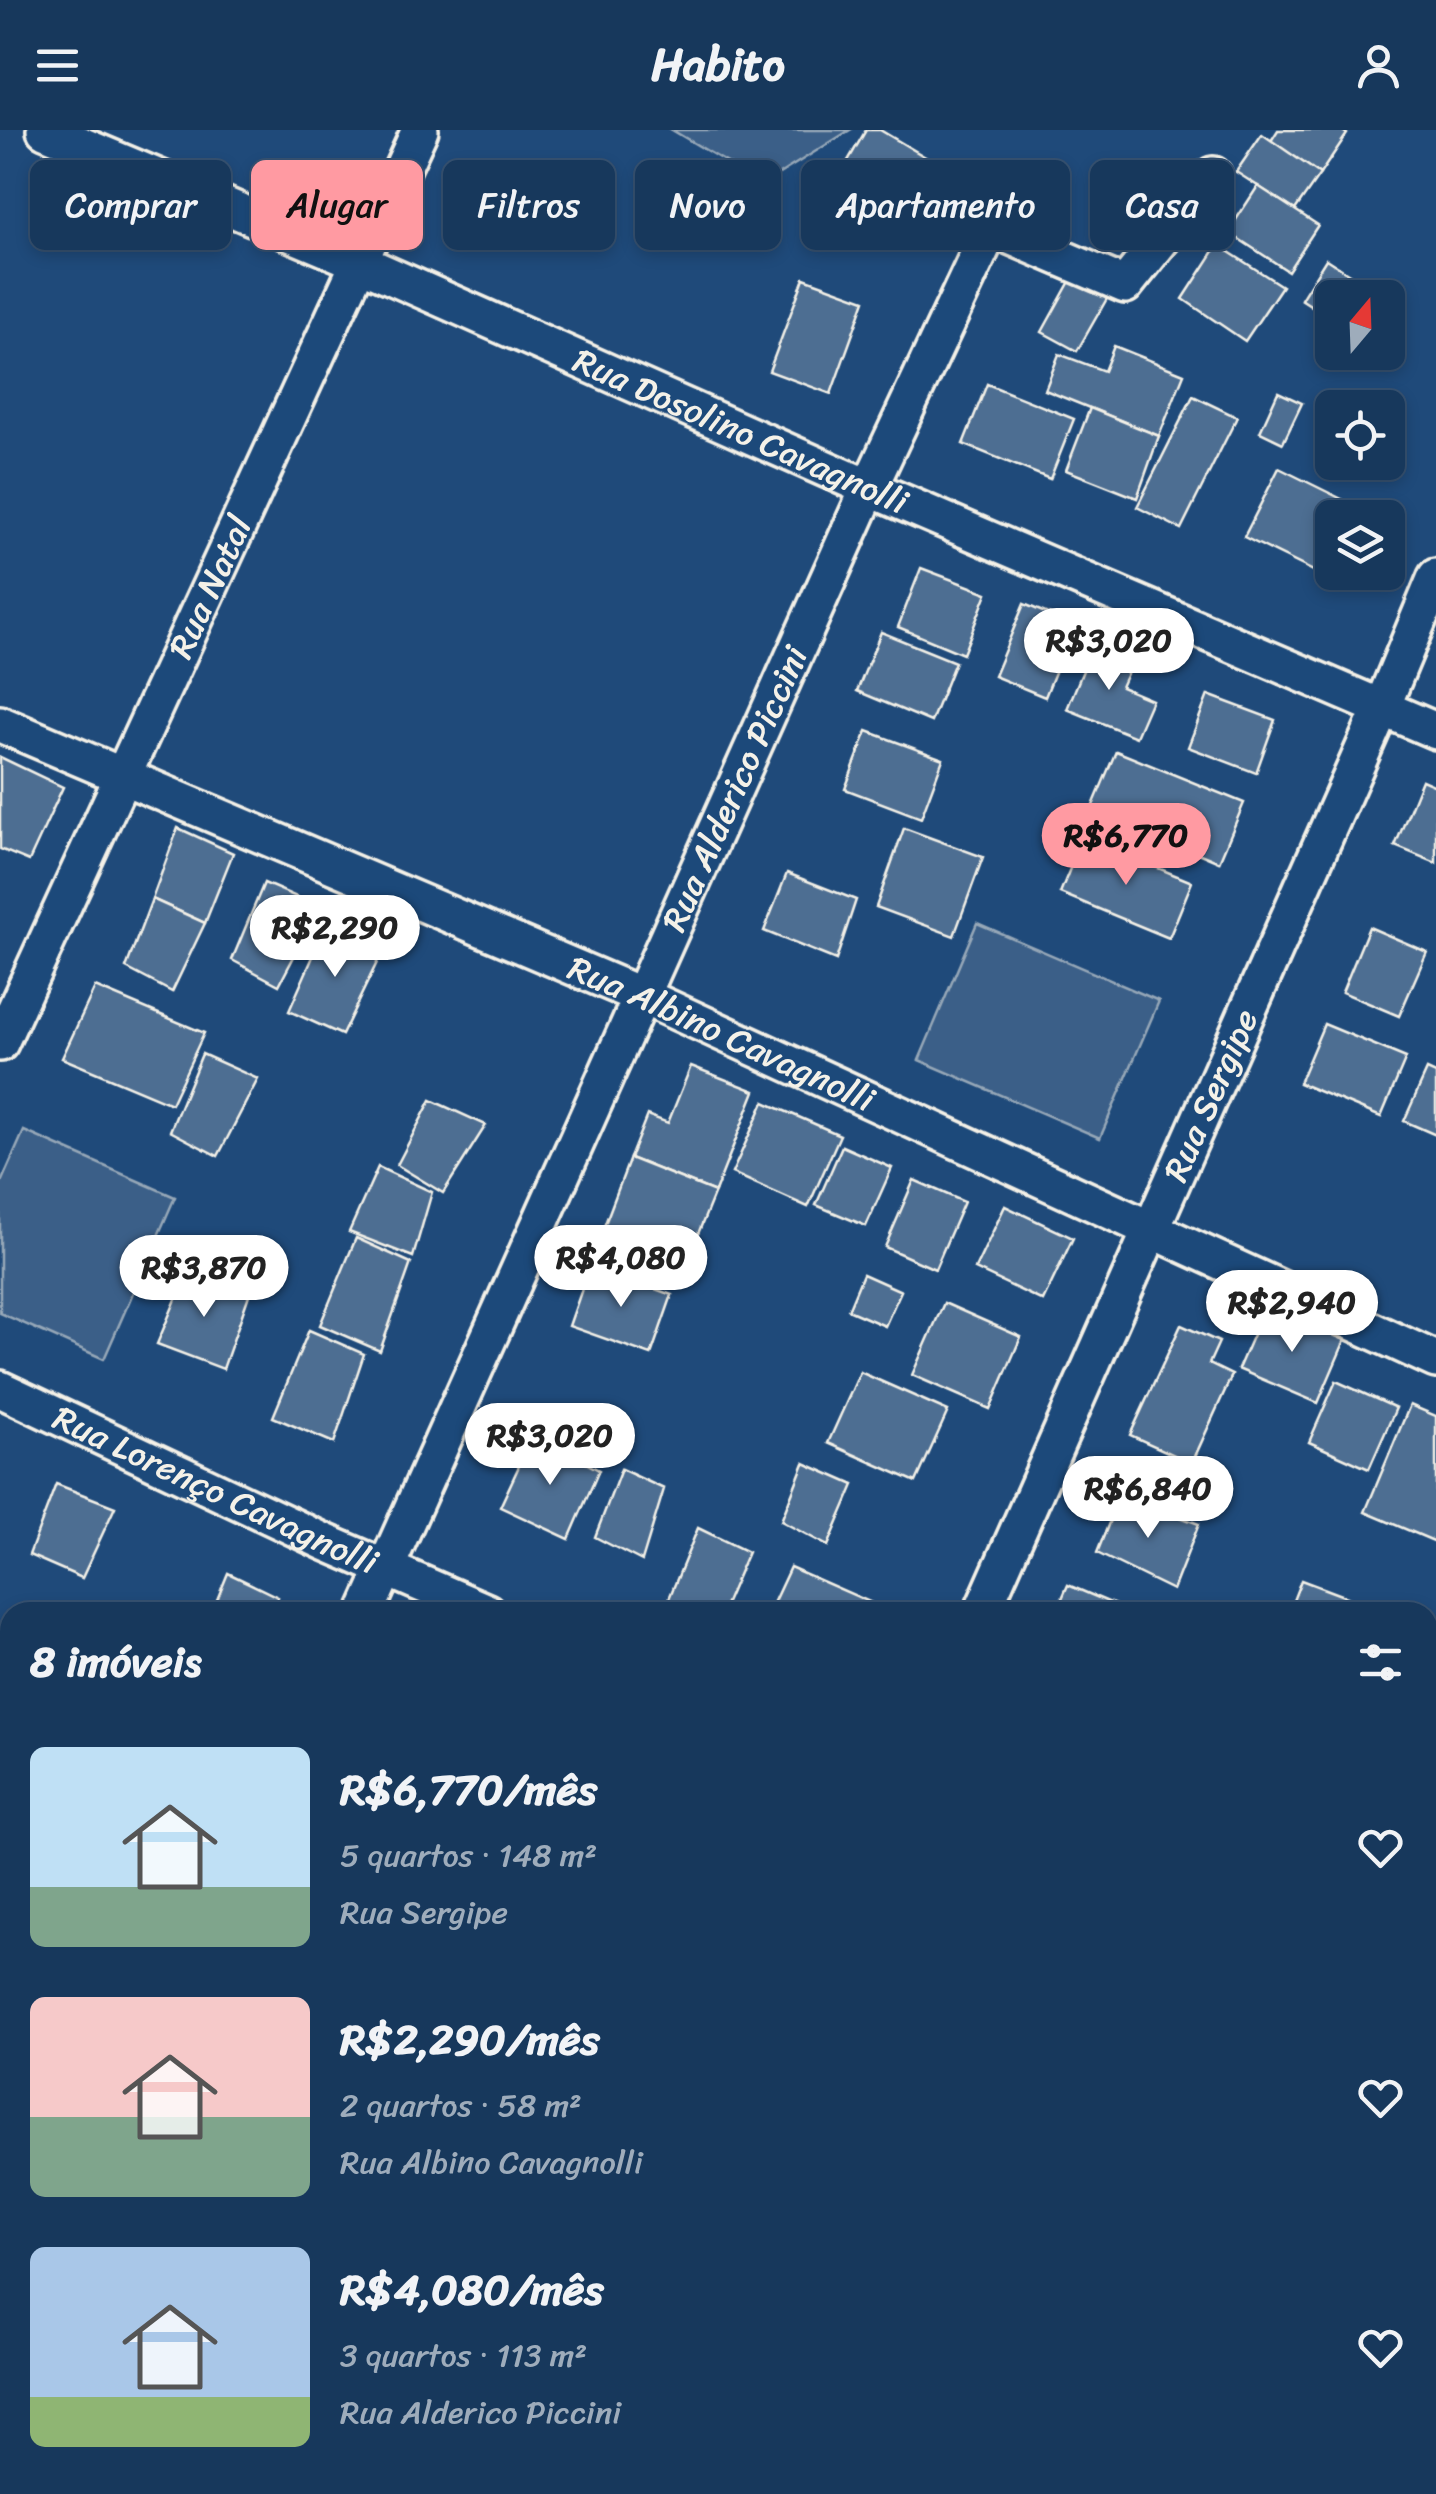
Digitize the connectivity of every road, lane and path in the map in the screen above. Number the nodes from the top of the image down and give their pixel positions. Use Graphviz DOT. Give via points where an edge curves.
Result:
graph roads {
  1 [pos="45,130"];
  2 [pos="420,130"];
  3 [pos="1153,250"];
  4 [pos="359,262"];
  5 [pos="869,488"];
  6 [pos="1436,577"];
  7 [pos="1382,707"];
  8 [pos="0,724"];
  9 [pos="1436,731"];
  10 [pos="124,776"];
  11 [pos="642,996"];
  12 [pos="0,1042"];
  13 [pos="1151,1232"];
  14 [pos="1436,1360"];
  15 [pos="0,1389"];
  16 [pos="385,1568"];
  17 [pos="370,1602"];
  18 [pos="464,1602"];
  19 [pos="986,1602"];
  1 -- 4 [label="street, Rua Dosolino Cavagnolli"];
  2 -- 4 [label="street, Rua Natal"];
  3 -- 5 [label="street, Rua Alderico Piccini" via="1125,285 992,228"];
  4 -- 5 [label="street, Rua Dosolino Cavagnolli"];
  4 -- 10 [label="street, Rua Natal"];
  5 -- 7 [label="street, Rua Dosolino Cavagnolli"];
  5 -- 11 [label="street, Rua Alderico Piccini"];
  6 -- 7 [label="street, Rua Sergipe"];
  7 -- 9 [label="street, Rua Dosolino Cavagnolli"];
  7 -- 13 [label="street, Rua Sergipe"];
  8 -- 10 [label="street, Rua Albino Cavagnolli"];
  10 -- 11 [label="street, Rua Albino Cavagnolli"];
  10 -- 12 [label="street, Rua Natal"];
  11 -- 13 [label="street, Rua Albino Cavagnolli"];
  11 -- 16 [label="street, Rua Alderico Piccini"];
  13 -- 14 [label="street, Rua Albino Cavagnolli"];
  13 -- 19 [label="street, Rua Sergipe"];
  15 -- 16 [label="street, Rua Lorenço Cavagnolli"];
  16 -- 17 [label="street, Rua Alderico Piccini"];
  16 -- 18 [label="street, Rua Lorenço Cavagnolli"];
}
